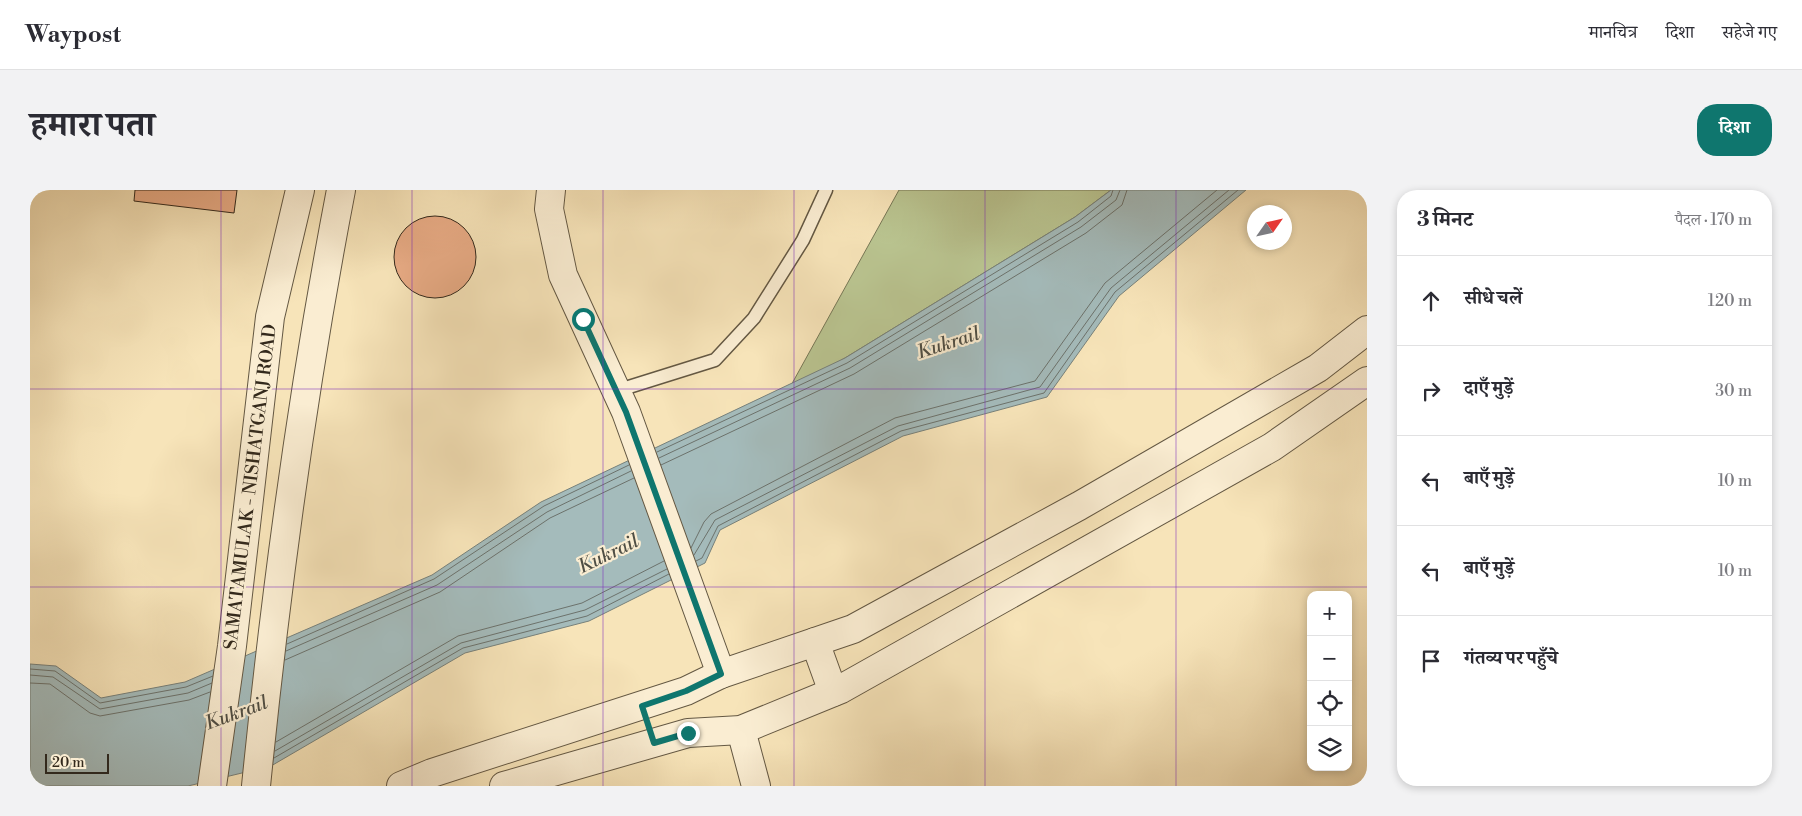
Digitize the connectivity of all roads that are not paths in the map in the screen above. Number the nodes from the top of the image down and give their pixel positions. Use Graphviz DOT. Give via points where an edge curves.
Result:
graph roads {
  1 [pos="300,190"];
  2 [pos="341,190"];
  3 [pos="551,190"];
  4 [pos="826,190"];
  5 [pos="1367,330"];
  6 [pos="1367,381"];
  7 [pos="621,401"];
  8 [pos="815,642"];
  9 [pos="718,666"];
  10 [pos="833,692"];
  11 [pos="642,706"];
  12 [pos="741,730"];
  13 [pos="654,743"];
  14 [pos="212,786"];
  15 [pos="256,786"];
  16 [pos="401,786"];
  17 [pos="504,786"];
  18 [pos="756,786"];
  1 -- 14 [label="street, SAMATAMULAK - NISHATGANJ ROAD" via="270,317 232,646"];
  2 -- 15 [label="street" via="318,309 270,655"];
  3 -- 7 [label="street" via="549,209 562,275"];
  4 -- 7 [label="lane" via="803,240 754,318 715,360"];
  5 -- 8 [label="street" via="1318,368 1079,506 853,629"];
  6 -- 10 [label="street" via="1272,447"];
  7 -- 9 [label="street"];
  8 -- 9 [label="street"];
  8 -- 10 [label="street"];
  9 -- 11 [label="street" via="686,691"];
  10 -- 12 [label="street"];
  11 -- 13 [label="street"];
  11 -- 16 [label="street" via="432,773"];
  12 -- 13 [label="street" via="688,733"];
  12 -- 18 [label="street"];
  13 -- 17 [label="street"];
}
